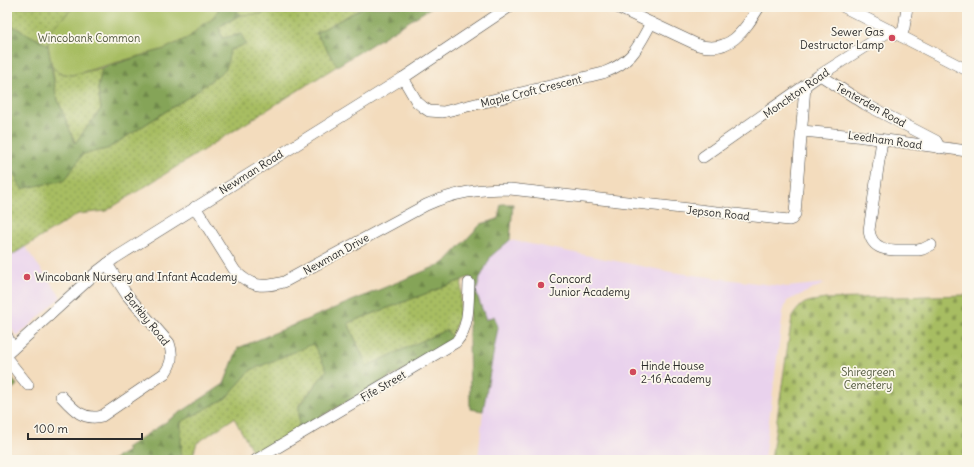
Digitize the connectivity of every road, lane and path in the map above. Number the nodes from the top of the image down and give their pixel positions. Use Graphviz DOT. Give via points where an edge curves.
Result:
graph roads {
  1 [pos="509,7"];
  2 [pos="617,7"];
  3 [pos="759,7"];
  4 [pos="844,7"];
  5 [pos="907,7"];
  6 [pos="651,23"];
  7 [pos="891,30"];
  8 [pos="901,36"];
  9 [pos="967,70"];
  10 [pos="820,76"];
  11 [pos="403,78"];
  12 [pos="805,86"];
  13 [pos="802,131"];
  14 [pos="882,140"];
  15 [pos="940,148"];
  16 [pos="967,151"];
  17 [pos="703,158"];
  18 [pos="510,189"];
  19 [pos="195,207"];
  20 [pos="931,245"];
  21 [pos="107,264"];
  22 [pos="469,283"];
  23 [pos="7,336"];
  24 [pos="10,352"];
  25 [pos="7,359"];
  26 [pos="28,385"];
  27 [pos="61,396"];
  28 [pos="256,460"];
  1 -- 11 [label="street, Newman Road"];
  2 -- 6 [label="street"];
  3 -- 6 [label="street" via="744,30 733,41 724,45 698,45"];
  4 -- 7 [label="street"];
  5 -- 8 [label="street"];
  6 -- 11 [label="street, Maple Croft Crescent" via="631,56 624,63 604,73 443,112 429,110 417,102"];
  7 -- 8 [label="street"];
  7 -- 10 [label="street, Monckton Road"];
  8 -- 9 [label="street"];
  10 -- 12 [label="street, Monckton Road"];
  10 -- 15 [label="street, Tenterden Road" via="865,104 936,141"];
  11 -- 19 [label="street, Newman Road"];
  12 -- 13 [label="street, Jepson Road"];
  12 -- 17 [label="street, Monckton Road"];
  13 -- 14 [label="street, Leedham Road"];
  13 -- 18 [label="street, Jepson Road" via="795,214 789,220"];
  14 -- 15 [label="street, Leedham Road"];
  14 -- 20 [label="street" via="869,230 872,241 884,249 918,250"];
  15 -- 16 [label="street, Leedham Road"];
  18 -- 19 [label="street, Newman Drive" via="466,192 445,197 272,286 252,284 235,271"];
  19 -- 21 [label="street, Newman Road"];
  21 -- 24 [label="street, Newman Road"];
  21 -- 27 [label="street, Barkby Road" via="127,295 169,344 172,358 170,366 165,373 96,418 82,415"];
  22 -- 28 [label="street, Fife Street" via="468,313 465,326 456,342"];
  23 -- 24 [label="street"];
  25 -- 26 [label="street"];
}
